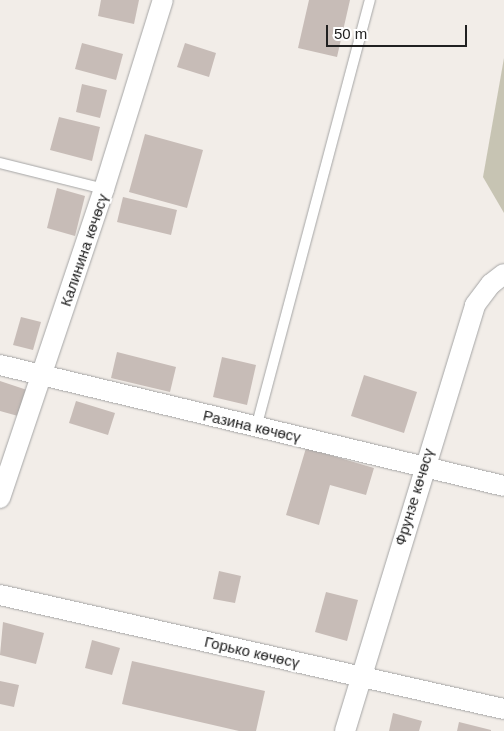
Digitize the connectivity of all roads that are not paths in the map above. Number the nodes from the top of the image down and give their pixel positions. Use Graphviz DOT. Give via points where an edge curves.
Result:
graph roads {
  1 [pos="163,0"];
  2 [pos="370,0"];
  3 [pos="0,163"];
  4 [pos="104,189"];
  5 [pos="504,274"];
  6 [pos="0,365"];
  7 [pos="41,376"];
  8 [pos="256,428"];
  9 [pos="423,466"];
  10 [pos="504,486"];
  11 [pos="0,498"];
  12 [pos="0,595"];
  13 [pos="361,676"];
  14 [pos="504,709"];
  15 [pos="345,731"];
  1 -- 4 [label="street, Калинина көчөсү"];
  2 -- 8 [label="lane"];
  3 -- 4 [label="lane"];
  4 -- 7 [label="street, Калинина көчөсү"];
  5 -- 9 [label="street, Фрунзе көчөсү" via="491,284 475,305"];
  6 -- 7 [label="street, Разина көчөсү"];
  7 -- 8 [label="street, Разина көчөсү"];
  7 -- 11 [label="street, Калинина көчөсү"];
  8 -- 9 [label="street, Разина көчөсү"];
  9 -- 10 [label="street, Разина көчөсү"];
  9 -- 13 [label="street, Фрунзе көчөсү"];
  12 -- 13 [label="street, Горько көчөсү"];
  13 -- 14 [label="street, Горько көчөсү"];
  13 -- 15 [label="street, Фрунзе көчөсү"];
}
